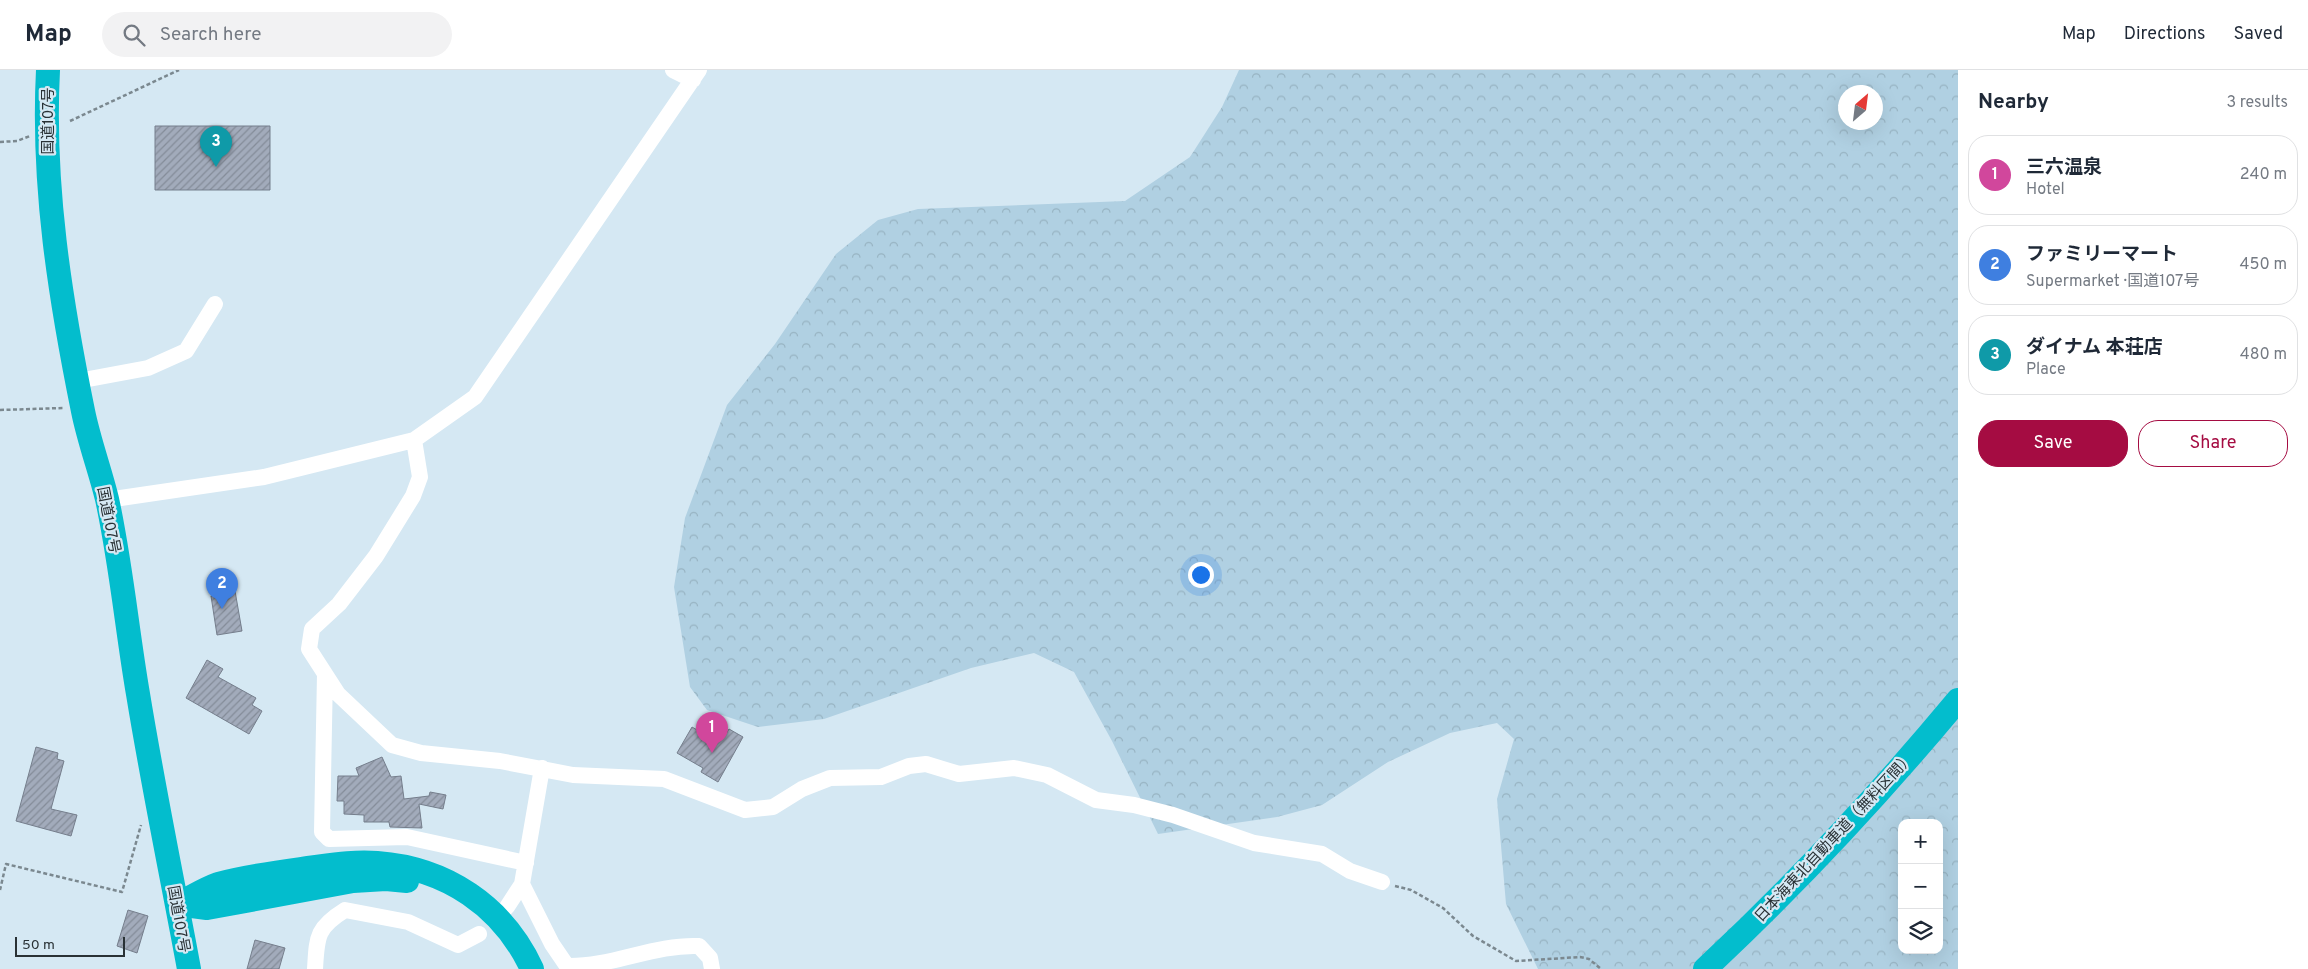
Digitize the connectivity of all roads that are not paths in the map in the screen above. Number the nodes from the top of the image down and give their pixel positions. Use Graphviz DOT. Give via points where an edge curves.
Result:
graph roads {
  1 [pos="48,70"];
  2 [pos="673,70"];
  3 [pos="696,75"];
  4 [pos="215,304"];
  5 [pos="78,381"];
  6 [pos="414,440"];
  7 [pos="107,500"];
  8 [pos="325,674"];
  9 [pos="1958,700"];
  10 [pos="1958,714"];
  11 [pos="542,768"];
  12 [pos="526,863"];
  13 [pos="1382,882"];
  14 [pos="522,884"];
  15 [pos="177,904"];
  16 [pos="507,907"];
  17 [pos="479,934"];
  18 [pos="189,969"];
  19 [pos="316,969"];
  20 [pos="517,969"];
  21 [pos="532,969"];
  22 [pos="712,969"];
  23 [pos="1705,969"];
  24 [pos="1719,969"];
  1 -- 5 [label="highway, 国道107号" via="46,131 54,248"];
  2 -- 3 [label="street"];
  3 -- 6 [label="street" via="475,397"];
  4 -- 5 [label="street" via="186,351 148,368"];
  5 -- 7 [label="highway, 国道107号"];
  6 -- 7 [label="street" via="264,476"];
  6 -- 8 [label="street" via="420,477 413,496 371,563 339,604 312,629 309,650"];
  7 -- 15 [label="highway, 国道107号" via="138,695"];
  8 -- 11 [label="street" via="338,694 392,745 421,752"];
  8 -- 12 [label="street" via="322,832 328,838 407,837"];
  9 -- 23 [label="highway, 日本海東北自動車道（無料区間）" via="1813,864"];
  10 -- 24 [label="highway, 日本海東北自動車道（無料区間）" via="1825,863"];
  11 -- 12 [label="street"];
  11 -- 13 [label="street" via="573,775 664,779 745,810 773,808 802,789 830,778 881,777 909,766 926,764 959,774 1014,768 1047,775 1096,800 1165,813 1254,843 1322,854 1350,871"];
  12 -- 14 [label="street"];
  14 -- 16 [label="street"];
  14 -- 22 [label="street" via="552,944 567,966 587,966 678,945 699,946 710,958"];
  15 -- 18 [label="highway, 国道107号"];
  15 -- 20 [label="highway" via="207,908 353,880 414,882 453,898 480,916 502,943"];
  15 -- 21 [label="highway" via="217,885 285,871 376,863 408,868 457,885 489,908 515,938"];
  17 -- 19 [label="street" via="458,945 408,922 345,910 327,921 317,940"];
}
